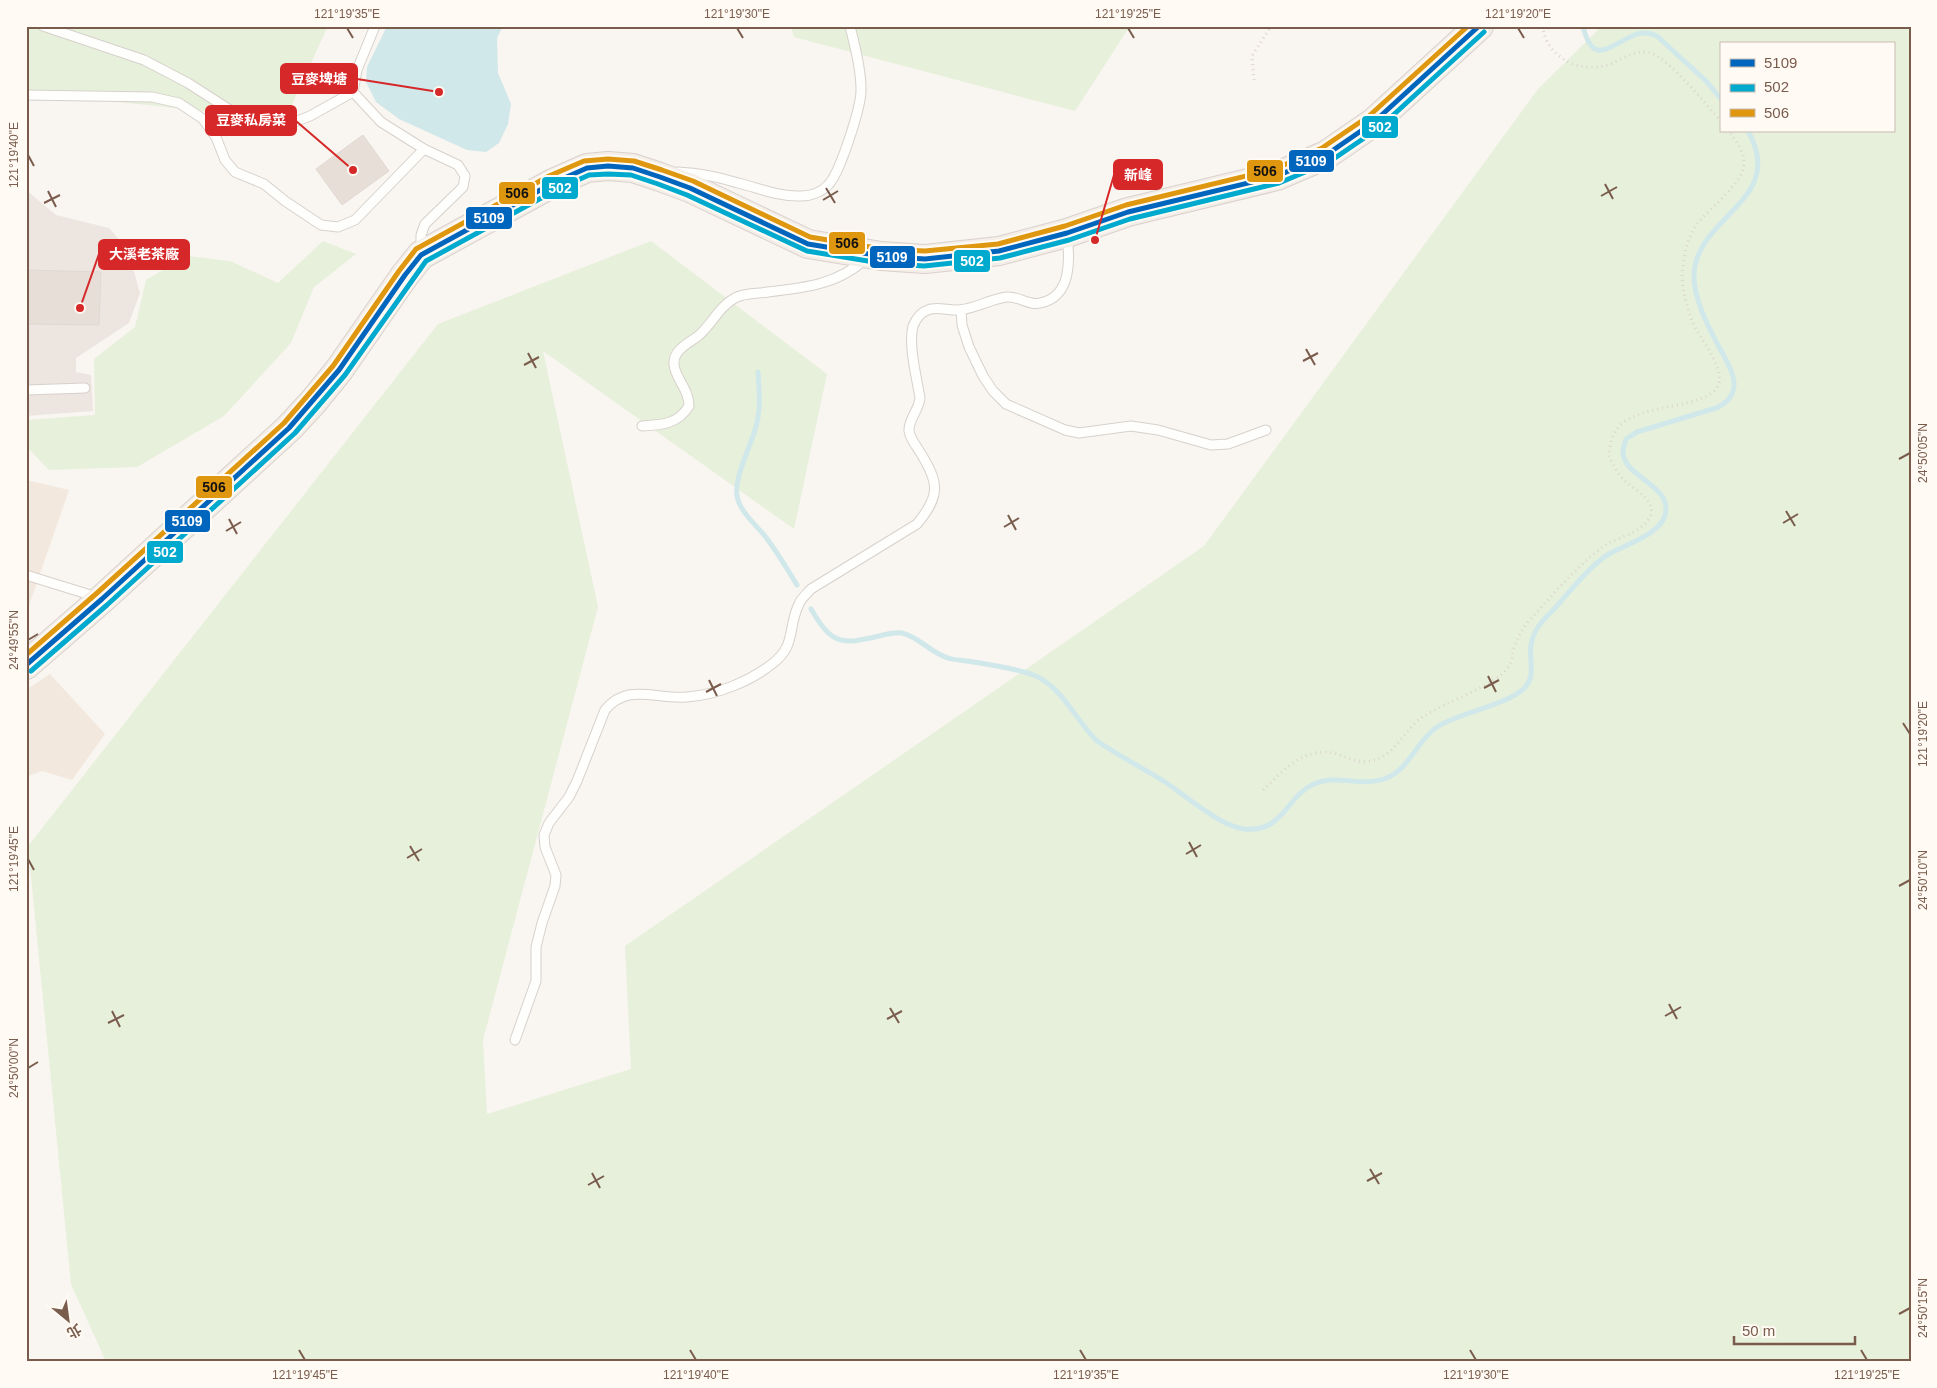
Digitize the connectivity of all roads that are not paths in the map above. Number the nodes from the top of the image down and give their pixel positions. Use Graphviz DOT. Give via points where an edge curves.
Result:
graph roads {
  1 [pos="43,26"];
  2 [pos="375,26"];
  3 [pos="850,26"];
  4 [pos="1478,26"];
  5 [pos="353,92"];
  6 [pos="26,95"];
  7 [pos="424,150"];
  8 [pos="660,177"];
  9 [pos="1067,233"];
  10 [pos="870,254"];
  11 [pos="421,255"];
  12 [pos="961,310"];
  13 [pos="86,388"];
  14 [pos="26,390"];
  15 [pos="642,426"];
  16 [pos="1266,430"];
  17 [pos="26,575"];
  18 [pos="102,599"];
  19 [pos="26,665"];
  20 [pos="515,1040"];
  1 -- 5 [label="lane" via="144,60 188,83 244,119 266,127 287,125 310,116"];
  2 -- 5 [label="lane" via="357,70"];
  3 -- 8 [label="lane" via="861,91 854,122 829,184 817,193 803,196 777,194 691,173 678,172"];
  4 -- 9 [label="main road" via="1374,122 1326,155 1277,176 1128,212"];
  5 -- 7 [label="lane" via="381,122"];
  6 -- 7 [label="lane" via="152,97 179,103 203,119 235,172 264,184 322,225 338,227 355,220"];
  7 -- 11 [label="lane" via="458,165 466,176 463,187 425,224 421,235"];
  8 -- 10 [label="main road" via="808,244"];
  8 -- 11 [label="main road" via="633,168 587,168"];
  9 -- 10 [label="main road" via="999,251 925,259"];
  9 -- 12 [label="lane" via="1068,272 1054,297 1041,303 1008,297"];
  10 -- 15 [label="lane" via="840,278 792,290 734,298 676,356 674,364 688,395 689,406 684,414 670,423"];
  11 -- 18 [label="main road" via="314,401 290,428"];
  12 -- 16 [label="lane" via="969,347 993,391 1006,404 1065,430 1080,433 1131,426 1211,444 1228,444"];
  12 -- 20 [label="lane" via="930,309 921,314 914,325 912,338 920,398 909,434 931,470 935,484 934,500 917,524 811,589 800,602 785,652 743,682 716,692 687,697 623,695 605,710 577,781 544,835 556,875 555,886 536,947 536,981"];
  13 -- 14 [label="lane"];
  17 -- 18 [label="lane"];
  18 -- 19 [label="main road"];
}
